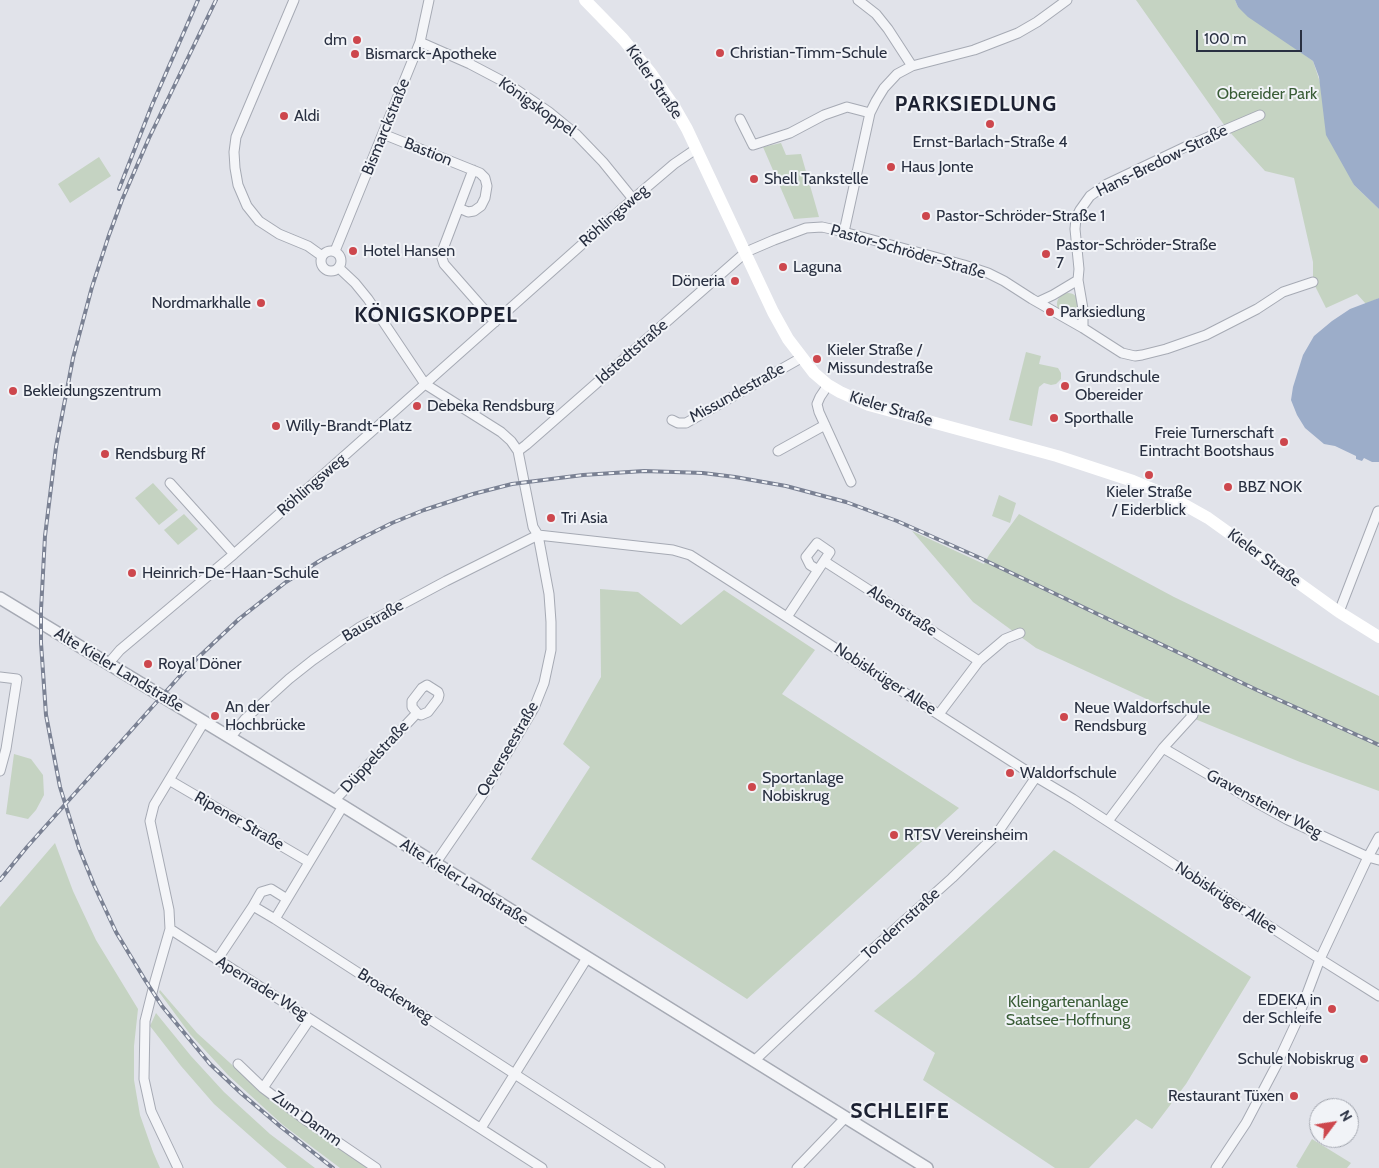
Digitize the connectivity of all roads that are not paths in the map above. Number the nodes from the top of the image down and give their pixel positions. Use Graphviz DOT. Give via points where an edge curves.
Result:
graph roads {
  1 [pos="294,0"];
  2 [pos="429,0"];
  3 [pos="585,0"];
  4 [pos="858,0"];
  5 [pos="1067,0"];
  6 [pos="420,42"];
  7 [pos="912,66"];
  8 [pos="870,113"];
  9 [pos="1260,115"];
  10 [pos="740,119"];
  11 [pos="383,134"];
  12 [pos="696,149"];
  13 [pos="473,170"];
  14 [pos="633,199"];
  15 [pos="459,208"];
  16 [pos="844,232"];
  17 [pos="335,252"];
  18 [pos="746,252"];
  19 [pos="322,256"];
  20 [pos="338,268"];
  21 [pos="1078,280"];
  22 [pos="1313,282"];
  23 [pos="1038,302"];
  24 [pos="495,322"];
  25 [pos="1083,328"];
  26 [pos="801,358"];
  27 [pos="425,384"];
  28 [pos="828,385"];
  29 [pos="672,420"];
  30 [pos="825,425"];
  31 [pos="518,451"];
  32 [pos="778,451"];
  33 [pos="851,482"];
  34 [pos="170,483"];
  35 [pos="1378,511"];
  36 [pos="538,535"];
  37 [pos="234,554"];
  38 [pos="824,561"];
  39 [pos="818,570"];
  40 [pos="0,598"];
  41 [pos="1339,612"];
  42 [pos="788,617"];
  43 [pos="1020,633"];
  44 [pos="1379,636"];
  45 [pos="979,661"];
  46 [pos="108,664"];
  47 [pos="0,677"];
  48 [pos="417,713"];
  49 [pos="939,714"];
  50 [pos="1193,715"];
  51 [pos="204,722"];
  52 [pos="230,738"];
  53 [pos="1163,748"];
  54 [pos="0,771"];
  55 [pos="1036,777"];
  56 [pos="169,780"];
  57 [pos="339,804"];
  58 [pos="1108,822"];
  59 [pos="1379,837"];
  60 [pos="1368,857"];
  61 [pos="1379,860"];
  62 [pos="309,862"];
  63 [pos="435,864"];
  64 [pos="287,899"];
  65 [pos="253,906"];
  66 [pos="275,919"];
  67 [pos="170,929"];
  68 [pos="587,958"];
  69 [pos="1320,959"];
  70 [pos="217,960"];
  71 [pos="1378,993"];
  72 [pos="310,1019"];
  73 [pos="754,1061"];
  74 [pos="238,1064"];
  75 [pos="514,1074"];
  76 [pos="263,1088"];
  77 [pos="845,1118"];
  78 [pos="481,1128"];
  79 [pos="178,1168"];
  80 [pos="376,1168"];
  81 [pos="542,1168"];
  82 [pos="660,1168"];
  83 [pos="797,1168"];
  84 [pos="927,1168"];
  85 [pos="1216,1168"];
  1 -- 19 [label="street" via="236,137 235,168 238,186 247,206 259,221"];
  2 -- 6 [label="street, Bismarckstraße"];
  3 -- 12 [label="main road, Kieler Straße" via="623,38 654,78 675,108"];
  4 -- 7 [label="street" via="876,14"];
  5 -- 7 [label="street" via="1018,33 974,50"];
  6 -- 11 [label="street, Bismarckstraße"];
  6 -- 14 [label="street, Königskoppel" via="508,84 549,112 577,135"];
  7 -- 8 [label="street" via="897,74 884,88"];
  8 -- 10 [label="street" via="847,107 790,133 754,145"];
  8 -- 16 [label="street"];
  9 -- 21 [label="street, Hans-Bredow-Straße" via="1185,147 1090,196 1080,210 1076,224"];
  11 -- 13 [label="street, Bastion"];
  11 -- 17 [label="street, Bismarckstraße"];
  12 -- 14 [label="street, Röhlingsweg"];
  12 -- 18 [label="main road, Kieler Straße"];
  13 -- 15 [label="street, Bastion"];
  13 -- 15 [label="street, Bastion" via="485,178 485,198 474,211"];
  14 -- 24 [label="street, Röhlingsweg"];
  15 -- 24 [label="street, Bastion" via="442,258"];
  16 -- 18 [label="street, Pastor-Schröder-Straße" via="822,227 806,228"];
  16 -- 23 [label="street, Pastor-Schröder-Straße" via="988,273"];
  17 -- 19 [label="street" via="329,251"];
  17 -- 20 [label="street" via="341,260"];
  18 -- 26 [label="main road, Kieler Straße" via="776,319"];
  18 -- 31 [label="street, Idstedtstraße"];
  19 -- 20 [label="street" via="324,269 334,271"];
  20 -- 27 [label="street" via="368,299"];
  21 -- 23 [label="street"];
  21 -- 25 [label="street"];
  22 -- 25 [label="street, Pastor-Schröder-Straße" via="1283,292 1206,335 1142,355 1122,353"];
  23 -- 25 [label="street, Pastor-Schröder-Straße"];
  24 -- 27 [label="street, Röhlingsweg"];
  26 -- 28 [label="main road, Kieler Straße"];
  26 -- 29 [label="street, Missundestraße" via="686,422"];
  27 -- 31 [label="street" via="501,432"];
  27 -- 37 [label="street, Röhlingsweg"];
  28 -- 30 [label="street" via="817,404"];
  28 -- 41 [label="main road, Kieler Straße" via="869,405 1057,456 1167,495 1208,518"];
  30 -- 32 [label="street"];
  30 -- 33 [label="street"];
  31 -- 36 [label="street"];
  34 -- 37 [label="street"];
  35 -- 41 [label="street"];
  36 -- 42 [label="street, Nobiskrüger Allee" via="673,550 690,555"];
  36 -- 52 [label="street, Baustraße" via="360,627 289,679 245,718"];
  36 -- 63 [label="street, Oeverseestraße" via="551,622 551,650 544,683 534,708 483,794"];
  37 -- 46 [label="street, Röhlingsweg" via="120,650"];
  38 -- 39 [label="street"];
  38 -- 39 [label="street" via="830,552 817,542 806,557"];
  38 -- 45 [label="street, Alsenstraße"];
  39 -- 42 [label="street"];
  40 -- 46 [label="street, Alte Kieler Landstraße"];
  41 -- 44 [label="main road, Kieler Straße"];
  42 -- 49 [label="street, Nobiskrüger Allee"];
  43 -- 45 [label="street" via="1005,639"];
  45 -- 49 [label="street"];
  46 -- 51 [label="street, Alte Kieler Landstraße"];
  47 -- 54 [label="street" via="17,678"];
  48 -- 57 [label="street, Düppelstraße"];
  49 -- 55 [label="street, Nobiskrüger Allee"];
  50 -- 53 [label="street"];
  51 -- 52 [label="street, Alte Kieler Landstraße"];
  51 -- 56 [label="street"];
  52 -- 57 [label="street, Alte Kieler Landstraße"];
  53 -- 58 [label="street"];
  53 -- 60 [label="street, Gravensteiner Weg" via="1288,820"];
  55 -- 58 [label="street, Nobiskrüger Allee"];
  55 -- 73 [label="street, Tondernstraße" via="996,835"];
  56 -- 62 [label="street, Ripener Straße"];
  56 -- 67 [label="street" via="154,805 150,821"];
  57 -- 62 [label="street"];
  57 -- 63 [label="street, Alte Kieler Landstraße"];
  58 -- 69 [label="street, Nobiskrüger Allee"];
  59 -- 60 [label="street"];
  60 -- 61 [label="street, Gravensteiner Weg"];
  60 -- 69 [label="street"];
  62 -- 64 [label="street"];
  63 -- 68 [label="street, Alte Kieler Landstraße"];
  64 -- 65 [label="street" via="271,889 261,892"];
  64 -- 66 [label="street"];
  65 -- 66 [label="street, Broackerweg"];
  65 -- 70 [label="street"];
  66 -- 75 [label="street, Broackerweg"];
  67 -- 70 [label="street, Apenrader Weg"];
  67 -- 79 [label="street" via="145,1021 144,1079 151,1111"];
  68 -- 73 [label="street, Alte Kieler Landstraße"];
  68 -- 75 [label="street"];
  69 -- 71 [label="street, Nobiskrüger Allee"];
  69 -- 85 [label="street" via="1296,1023 1264,1091"];
  70 -- 72 [label="street, Apenrader Weg"];
  72 -- 76 [label="street, Zum Damm"];
  72 -- 78 [label="street, Apenrader Weg"];
  73 -- 77 [label="street, Alte Kieler Landstraße"];
  74 -- 76 [label="street, Zum Damm"];
  75 -- 78 [label="street"];
  75 -- 82 [label="street, Broackerweg"];
  76 -- 80 [label="street, Zum Damm"];
  77 -- 83 [label="street"];
  77 -- 84 [label="street, Alte Kieler Landstraße"];
  78 -- 81 [label="street, Apenrader Weg"];
}
